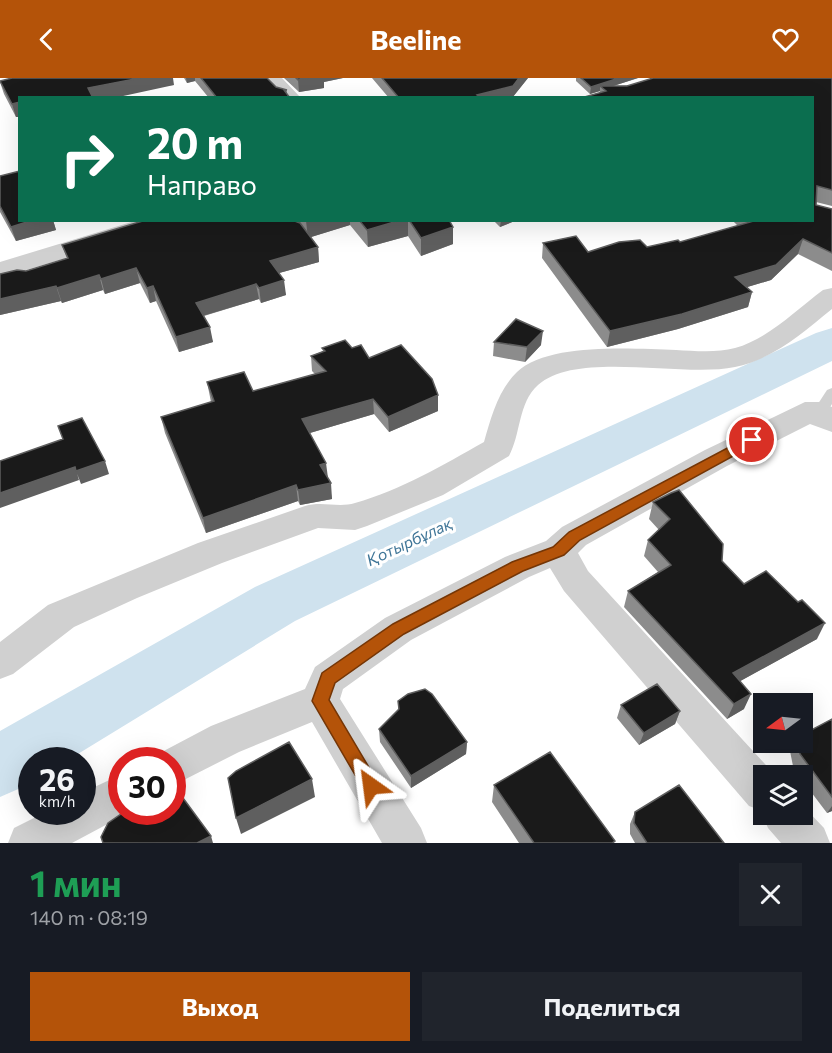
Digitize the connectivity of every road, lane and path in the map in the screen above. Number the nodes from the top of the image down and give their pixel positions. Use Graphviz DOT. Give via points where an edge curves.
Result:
graph roads {
  1 [pos="270,78"];
  2 [pos="289,96"];
  3 [pos="159,222"];
  4 [pos="0,270"];
  5 [pos="832,296"];
  6 [pos="828,409"];
  7 [pos="558,551"];
  8 [pos="0,663"];
  9 [pos="320,701"];
  10 [pos="186,760"];
  11 [pos="753,780"];
  12 [pos="108,801"];
  13 [pos="792,825"];
  14 [pos="29,843"];
  15 [pos="406,843"];
  16 [pos="808,843"];
  1 -- 2 [label="street"];
  3 -- 4 [label="street"];
  5 -- 8 [label="street" via="757,351 734,358 574,360 542,367 511,401 498,448 432,486 355,518 317,515 210,553 61,616"];
  6 -- 7 [label="street" via="805,413 716,458 574,536"];
  7 -- 9 [label="street" via="517,567 398,629 328,679"];
  7 -- 11 [label="street" via="576,581"];
  9 -- 10 [label="street" via="225,739"];
  9 -- 15 [label="street"];
  12 -- 14 [label="street"];
  13 -- 16 [label="street"];
}
